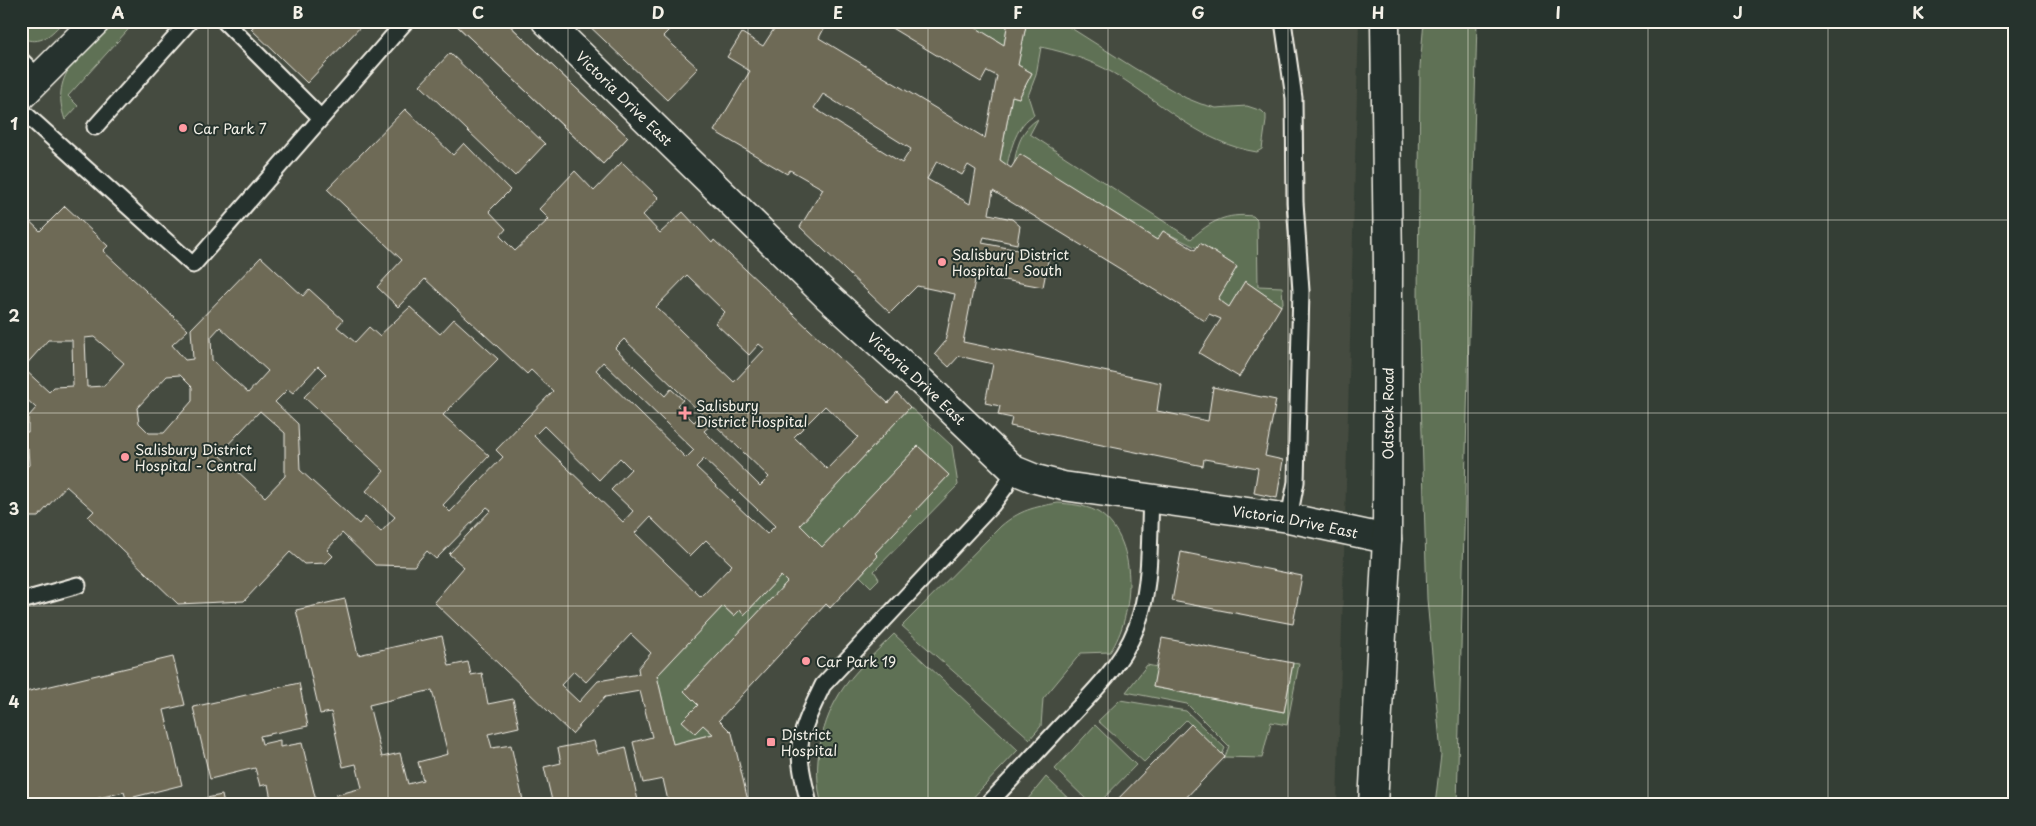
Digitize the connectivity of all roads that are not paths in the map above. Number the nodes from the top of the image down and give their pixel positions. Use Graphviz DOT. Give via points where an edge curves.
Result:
graph roads {
  1 [pos="96,21"];
  2 [pos="190,21"];
  3 [pos="224,21"];
  4 [pos="406,21"];
  5 [pos="546,21"];
  6 [pos="1283,21"];
  7 [pos="1385,21"];
  8 [pos="27,78"];
  9 [pos="21,110"];
  10 [pos="321,118"];
  11 [pos="95,127"];
  12 [pos="1014,470"];
  13 [pos="1151,499"];
  14 [pos="1289,518"];
  15 [pos="1387,539"];
  16 [pos="78,585"];
  17 [pos="21,601"];
  18 [pos="809,805"];
  19 [pos="987,805"];
  20 [pos="1373,805"];
  1 -- 8 [label="street"];
  2 -- 11 [label="lane"];
  3 -- 10 [label="lane"];
  4 -- 10 [label="lane"];
  5 -- 12 [label="street, Victoria Drive East" via="827,296"];
  6 -- 14 [label="lane" via="1294,98 1295,202 1301,290 1296,482"];
  7 -- 15 [label="street, Odstock Road"];
  9 -- 10 [label="lane" via="193,265"];
  12 -- 13 [label="street, Victoria Drive East" via="1063,486"];
  12 -- 18 [label="lane" via="992,505 824,685 809,713 801,740"];
  13 -- 14 [label="street, Victoria Drive East"];
  13 -- 19 [label="lane" via="1142,613 1128,646 1090,696"];
  14 -- 15 [label="street, Victoria Drive East"];
  15 -- 20 [label="street, Odstock Road"];
  16 -- 17 [label="lane"];
}
